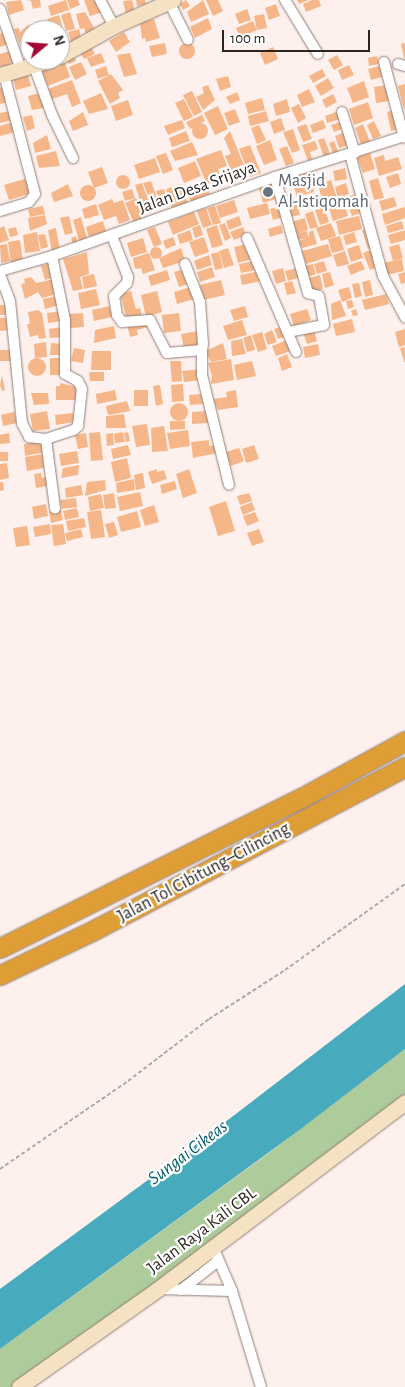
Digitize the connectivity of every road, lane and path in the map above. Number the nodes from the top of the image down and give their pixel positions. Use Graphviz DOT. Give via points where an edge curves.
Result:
graph roads {
  1 [pos="100,0"];
  2 [pos="285,0"];
  3 [pos="171,1"];
  4 [pos="0,9"];
  5 [pos="114,26"];
  6 [pos="188,40"];
  7 [pos="70,50"];
  8 [pos="20,53"];
  9 [pos="318,54"];
  10 [pos="384,62"];
  11 [pos="20,70"];
  12 [pos="28,70"];
  13 [pos="2,74"];
  14 [pos="342,112"];
  15 [pos="404,137"];
  16 [pos="353,153"];
  17 [pos="73,158"];
  18 [pos="275,177"];
  19 [pos="0,211"];
  20 [pos="112,236"];
  21 [pos="247,238"];
  22 [pos="52,256"];
  23 [pos="185,264"];
  24 [pos="0,273"];
  25 [pos="405,317"];
  26 [pos="288,332"];
  27 [pos="202,350"];
  28 [pos="296,352"];
  29 [pos="46,439"];
  30 [pos="229,485"];
  31 [pos="55,508"];
  32 [pos="405,741"];
  33 [pos="405,767"];
  34 [pos="405,884"];
  35 [pos="0,948"];
  36 [pos="0,975"];
  37 [pos="405,1102"];
  38 [pos="0,1170"];
  39 [pos="216,1254"];
  40 [pos="158,1289"];
  41 [pos="181,1290"];
  42 [pos="232,1291"];
  43 [pos="20,1387"];
  44 [pos="260,1387"];
  1 -- 5 [label="street"];
  2 -- 9 [label="street"];
  3 -- 5 [label="street"];
  3 -- 6 [label="street"];
  4 -- 8 [label="street"];
  5 -- 7 [label="street"];
  10 -- 15 [label="street"];
  11 -- 13 [label="street"];
  12 -- 17 [label="street"];
  13 -- 19 [label="street" via="35,194 29,202"];
  14 -- 16 [label="street"];
  15 -- 16 [label="street, Jalan Desa Srijaya"];
  16 -- 18 [label="street, Jalan Desa Srijaya"];
  16 -- 25 [label="street" via="384,276"];
  18 -- 20 [label="street, Jalan Desa Srijaya"];
  18 -- 26 [label="street" via="308,293 319,296 324,325"];
  20 -- 22 [label="street, Jalan Desa Srijaya"];
  20 -- 27 [label="street" via="128,276 127,283 114,296 121,321 150,320 167,353"];
  21 -- 26 [label="street"];
  22 -- 24 [label="street, Jalan Desa Srijaya"];
  22 -- 29 [label="street" via="65,320 65,374 78,381 82,389 78,426"];
  23 -- 27 [label="street" via="200,302"];
  24 -- 29 [label="street" via="10,301 22,424 29,438"];
  26 -- 28 [label="street"];
  27 -- 30 [label="street" via="202,375"];
  29 -- 31 [label="street"];
  32 -- 35 [label="highway, Jalan Tol Cibitung–Cilincing" via="284,807"];
  33 -- 36 [label="highway, Jalan Tol Cibitung–Cilincing" via="94,930"];
  34 -- 38 [label="path" via="285,970 209,1019 128,1081"];
  37 -- 39 [label="street, Jalan Raya Kali CBL"];
  39 -- 40 [label="street, Jalan Raya Kali CBL"];
  39 -- 41 [label="street"];
  39 -- 42 [label="street"];
  40 -- 41 [label="street"];
  40 -- 43 [label="street, Jalan Raya Kali CBL"];
  41 -- 42 [label="street"];
  42 -- 44 [label="street"];
}
